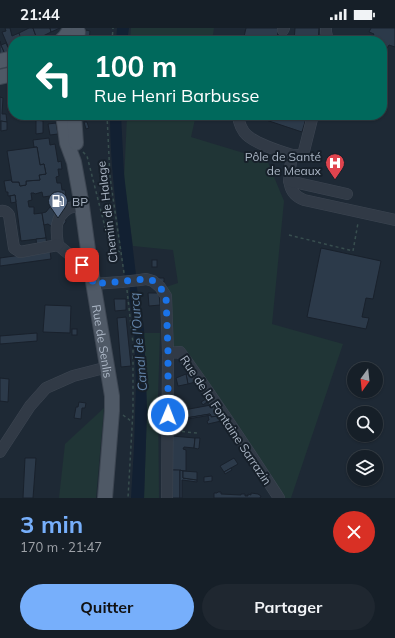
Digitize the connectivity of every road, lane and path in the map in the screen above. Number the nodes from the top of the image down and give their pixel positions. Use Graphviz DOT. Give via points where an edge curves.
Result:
graph roads {
  1 [pos="64,120"];
  2 [pos="74,120"];
  3 [pos="107,120"];
  4 [pos="312,120"];
  5 [pos="239,121"];
  6 [pos="292,155"];
  7 [pos="78,157"];
  8 [pos="289,181"];
  9 [pos="347,194"];
  10 [pos="82,206"];
  11 [pos="0,211"];
  12 [pos="360,213"];
  13 [pos="395,220"];
  14 [pos="289,235"];
  15 [pos="58,246"];
  16 [pos="120,252"];
  17 [pos="90,264"];
  18 [pos="124,283"];
  19 [pos="93,284"];
  20 [pos="168,352"];
  21 [pos="108,367"];
  22 [pos="168,431"];
  23 [pos="197,433"];
  24 [pos="0,452"];
  25 [pos="106,498"];
  26 [pos="128,498"];
  27 [pos="167,498"];
  28 [pos="279,498"];
  1 -- 7 [label="main road, Rue de Senlis" via="68,143"];
  2 -- 7 [label="main road, Rue de Senlis"];
  3 -- 16 [label="path, Chemin de Halage" via="110,176"];
  4 -- 6 [label="street" via="303,155"];
  5 -- 6 [label="street" via="250,138"];
  6 -- 8 [label="street"];
  7 -- 10 [label="main road, Rue de Senlis"];
  7 -- 16 [label="path" via="87,156 110,247"];
  8 -- 9 [label="street"];
  8 -- 12 [label="street" via="290,187 300,198"];
  10 -- 15 [label="street" via="70,208 57,222"];
  10 -- 17 [label="main road, Rue de Senlis"];
  11 -- 15 [label="street" via="3,210 9,215 16,250 20,252"];
  12 -- 13 [label="street"];
  12 -- 14 [label="path" via="353,251"];
  15 -- 17 [label="street" via="82,265"];
  16 -- 18 [label="path, Chemin de Halage"];
  17 -- 19 [label="main road, Rue de Senlis"];
  18 -- 19 [label="street"];
  18 -- 20 [label="street, bridge" via="152,280 166,296"];
  18 -- 26 [label="path, Chemin de Halage" via="132,343"];
  19 -- 21 [label="main road, Rue de Senlis"];
  20 -- 22 [label="street"];
  20 -- 28 [label="street, Rue de la Fontaine Sarrazin" via="180,352"];
  21 -- 24 [label="street" via="73,376 46,388 30,406"];
  21 -- 25 [label="main road, Rue de Senlis" via="112,411"];
  22 -- 23 [label="path"];
  22 -- 27 [label="street"];
}
